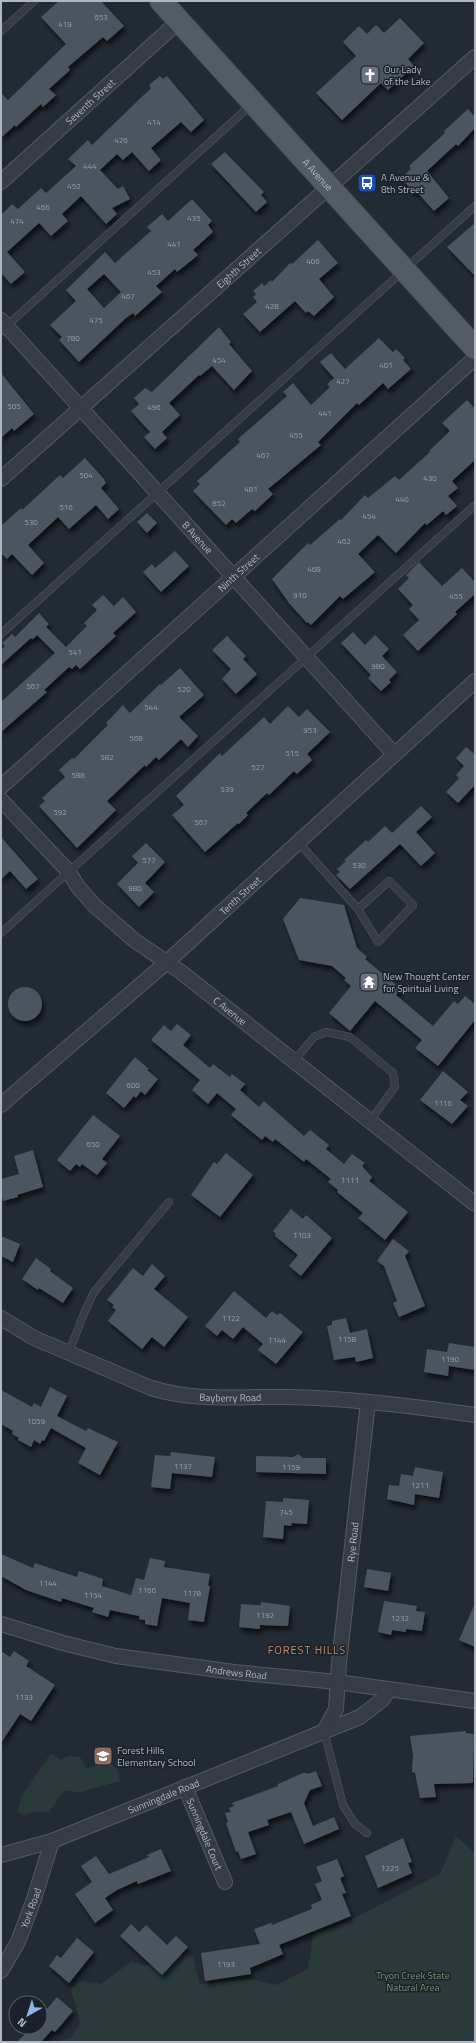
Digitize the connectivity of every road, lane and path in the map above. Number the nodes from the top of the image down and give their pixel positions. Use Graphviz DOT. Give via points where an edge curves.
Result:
graph roads {
  1 [pos="34,1"];
  2 [pos="161,1"];
  3 [pos="179,21"];
  4 [pos="1,31"];
  5 [pos="475,57"];
  6 [pos="253,103"];
  7 [pos="1,182"];
  8 [pos="329,187"];
  9 [pos="475,206"];
  10 [pos="404,270"];
  11 [pos="3,325"];
  12 [pos="475,348"];
  13 [pos="475,358"];
  14 [pos="80,407"];
  15 [pos="1,479"];
  16 [pos="158,493"];
  17 [pos="475,505"];
  18 [pos="233,577"];
  19 [pos="1,634"];
  20 [pos="306,658"];
  21 [pos="475,681"];
  22 [pos="394,754"];
  23 [pos="1,786"];
  24 [pos="1,800"];
  25 [pos="298,842"];
  26 [pos="69,872"];
  27 [pos="358,909"];
  28 [pos="1,933"];
  29 [pos="167,962"];
  30 [pos="294,1061"];
  31 [pos="1,1106"];
  32 [pos="370,1121"];
  33 [pos="169,1202"];
  34 [pos="475,1204"];
  35 [pos="1,1318"];
  36 [pos="68,1352"];
  37 [pos="368,1402"];
  38 [pos="475,1414"];
  39 [pos="1,1624"];
  40 [pos="337,1682"];
  41 [pos="389,1690"];
  42 [pos="475,1700"];
  43 [pos="324,1731"];
  44 [pos="185,1787"];
  45 [pos="367,1833"];
  46 [pos="52,1841"];
  47 [pos="1,1855"];
  48 [pos="226,1882"];
  49 [pos="1,1971"];
  1 -- 4 [label="lane"];
  2 -- 3 [label="main road, A Avenue"];
  3 -- 6 [label="main road, A Avenue"];
  3 -- 7 [label="street, Seventh Street"];
  5 -- 8 [label="street, Eighth Street"];
  6 -- 8 [label="main road, A Avenue"];
  6 -- 11 [label="lane"];
  8 -- 10 [label="main road, A Avenue"];
  8 -- 14 [label="street, Eighth Street"];
  9 -- 10 [label="lane"];
  10 -- 12 [label="main road, A Avenue"];
  10 -- 16 [label="lane"];
  11 -- 14 [label="street, B Avenue"];
  13 -- 18 [label="street, Ninth Street"];
  14 -- 15 [label="street, Eighth Street"];
  14 -- 16 [label="street, B Avenue"];
  16 -- 18 [label="street, B Avenue"];
  16 -- 19 [label="lane"];
  17 -- 20 [label="lane"];
  18 -- 20 [label="street, B Avenue"];
  18 -- 23 [label="street, Ninth Street"];
  20 -- 22 [label="street, B Avenue"];
  20 -- 26 [label="lane"];
  21 -- 22 [label="street, Tenth Street"];
  22 -- 25 [label="street, Tenth Street"];
  24 -- 26 [label="street, C Avenue"];
  25 -- 27 [label="lane"];
  25 -- 29 [label="street, Tenth Street"];
  26 -- 28 [label="lane"];
  26 -- 29 [label="street, C Avenue" via="78,887 108,918 134,940"];
  27 -- 27 [label="lane" via="378,942 413,905 389,881"];
  29 -- 30 [label="street, C Avenue"];
  29 -- 31 [label="street, Tenth Street"];
  30 -- 32 [label="street, C Avenue"];
  30 -- 32 [label="lane" via="314,1037 326,1032 350,1037 393,1073 395,1087"];
  32 -- 34 [label="street, C Avenue"];
  33 -- 36 [label="lane" via="94,1292"];
  35 -- 36 [label="street, Bayberry Road" via="34,1338"];
  36 -- 37 [label="street, Bayberry Road" via="167,1393 208,1398 286,1397"];
  37 -- 38 [label="street, Bayberry Road"];
  37 -- 40 [label="street, Rye Road"];
  39 -- 40 [label="street, Andrews Road" via="116,1656 234,1672"];
  40 -- 41 [label="street, Andrews Road"];
  40 -- 43 [label="street" via="336,1709"];
  41 -- 42 [label="street, Andrews Road"];
  41 -- 43 [label="street, Sunningdale Road" via="382,1700 360,1716"];
  43 -- 44 [label="street, Sunningdale Road"];
  43 -- 45 [label="lane" via="343,1805 355,1824"];
  44 -- 46 [label="street, Sunningdale Road"];
  44 -- 48 [label="street, Sunningdale Court"];
  46 -- 47 [label="street, Sunningdale Road"];
  46 -- 49 [label="street, York Road" via="18,1942"];
}
